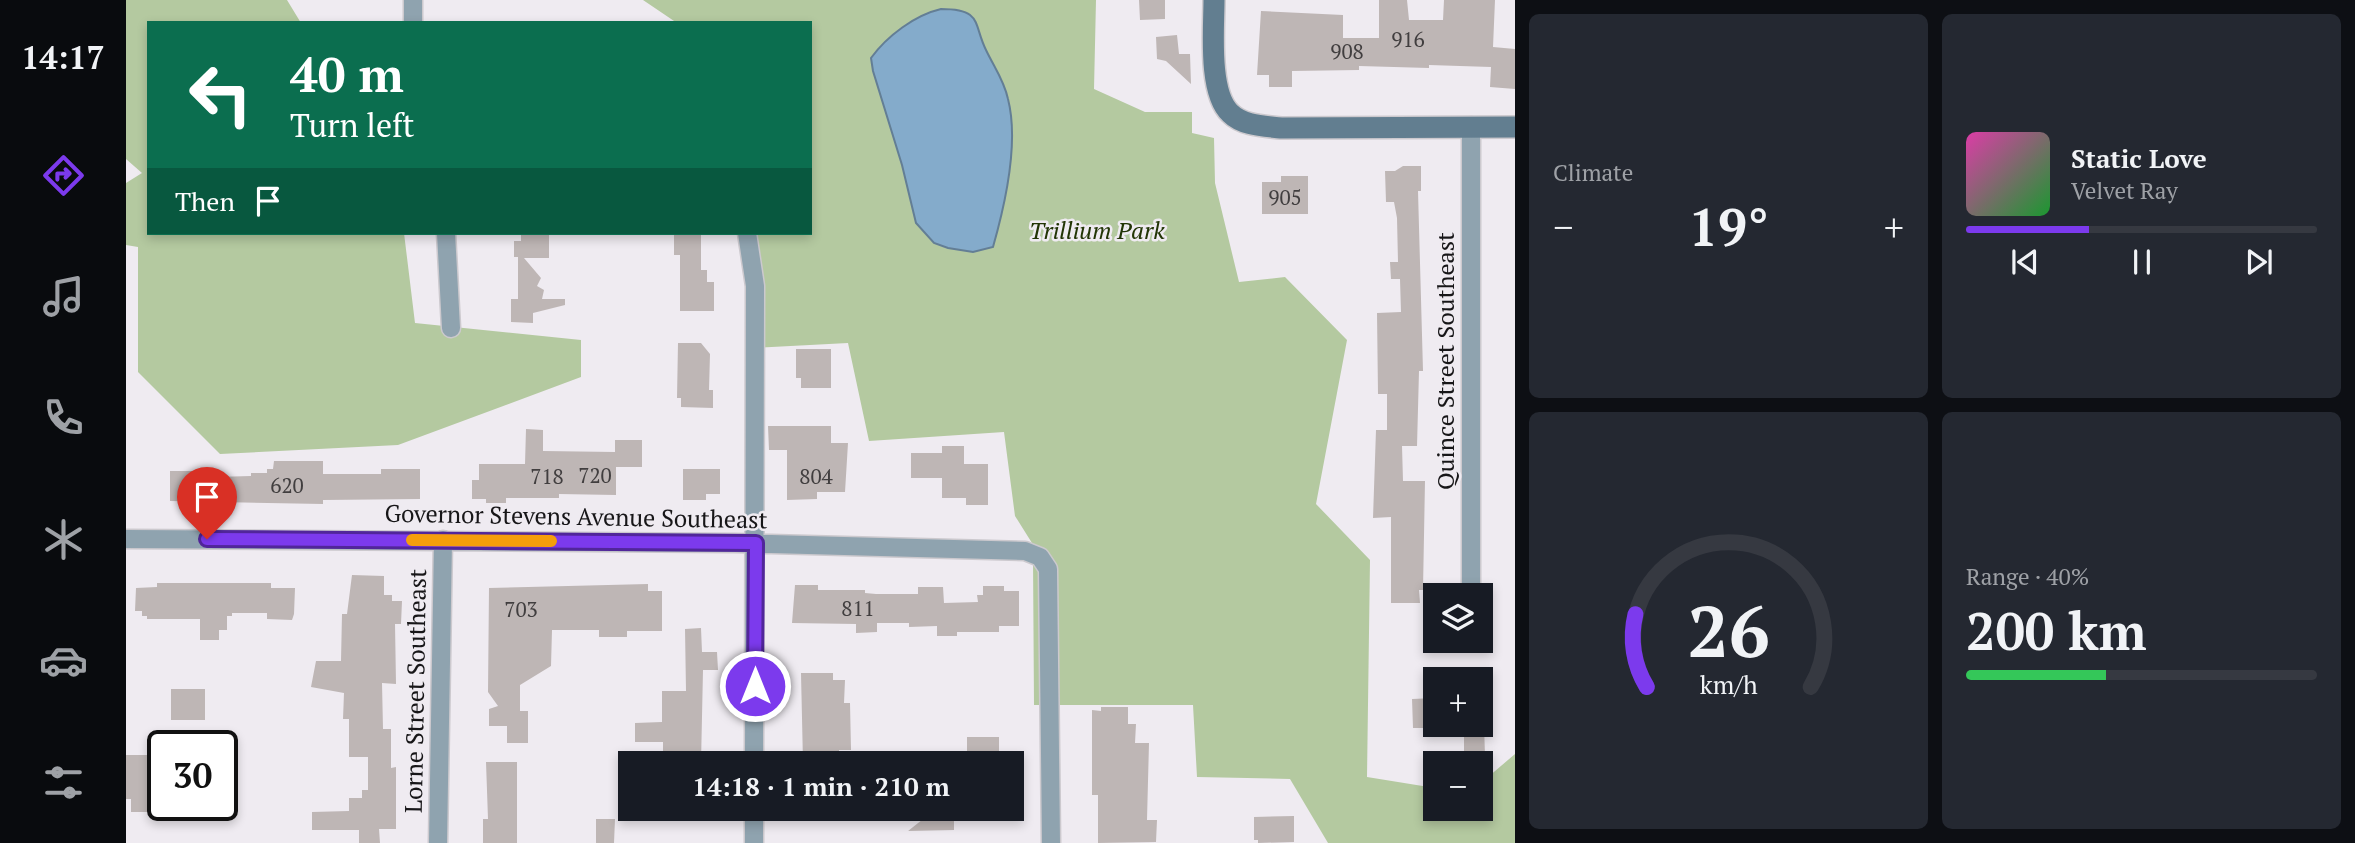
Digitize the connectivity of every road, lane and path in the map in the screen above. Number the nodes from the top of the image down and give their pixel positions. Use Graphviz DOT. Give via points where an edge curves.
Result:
graph roads {
  1 [pos="413,0"];
  2 [pos="1214,0"];
  3 [pos="413,21"];
  4 [pos="1471,127"];
  5 [pos="1515,127"];
  6 [pos="446,235"];
  7 [pos="747,235"];
  8 [pos="451,328"];
  9 [pos="126,539"];
  10 [pos="443,540"];
  11 [pos="756,543"];
  12 [pos="1471,583"];
  13 [pos="754,751"];
  14 [pos="754,821"];
  15 [pos="438,843"];
  16 [pos="754,843"];
  17 [pos="1051,843"];
  1 -- 3 [label="street"];
  2 -- 4 [label="street" via="1222,101 1229,113 1244,122 1282,128"];
  4 -- 5 [label="street"];
  4 -- 12 [label="street, Quince Street Southeast"];
  6 -- 8 [label="street"];
  7 -- 11 [label="street" via="755,286"];
  9 -- 10 [label="street, Governor Stevens Avenue Southeast"];
  10 -- 11 [label="street, Governor Stevens Avenue Southeast"];
  10 -- 15 [label="street, Lorne Street Southeast"];
  11 -- 13 [label="street"];
  11 -- 17 [label="street, Governor Stevens Avenue Southeast" via="1025,551 1040,557 1048,569"];
  14 -- 16 [label="street"];
}
